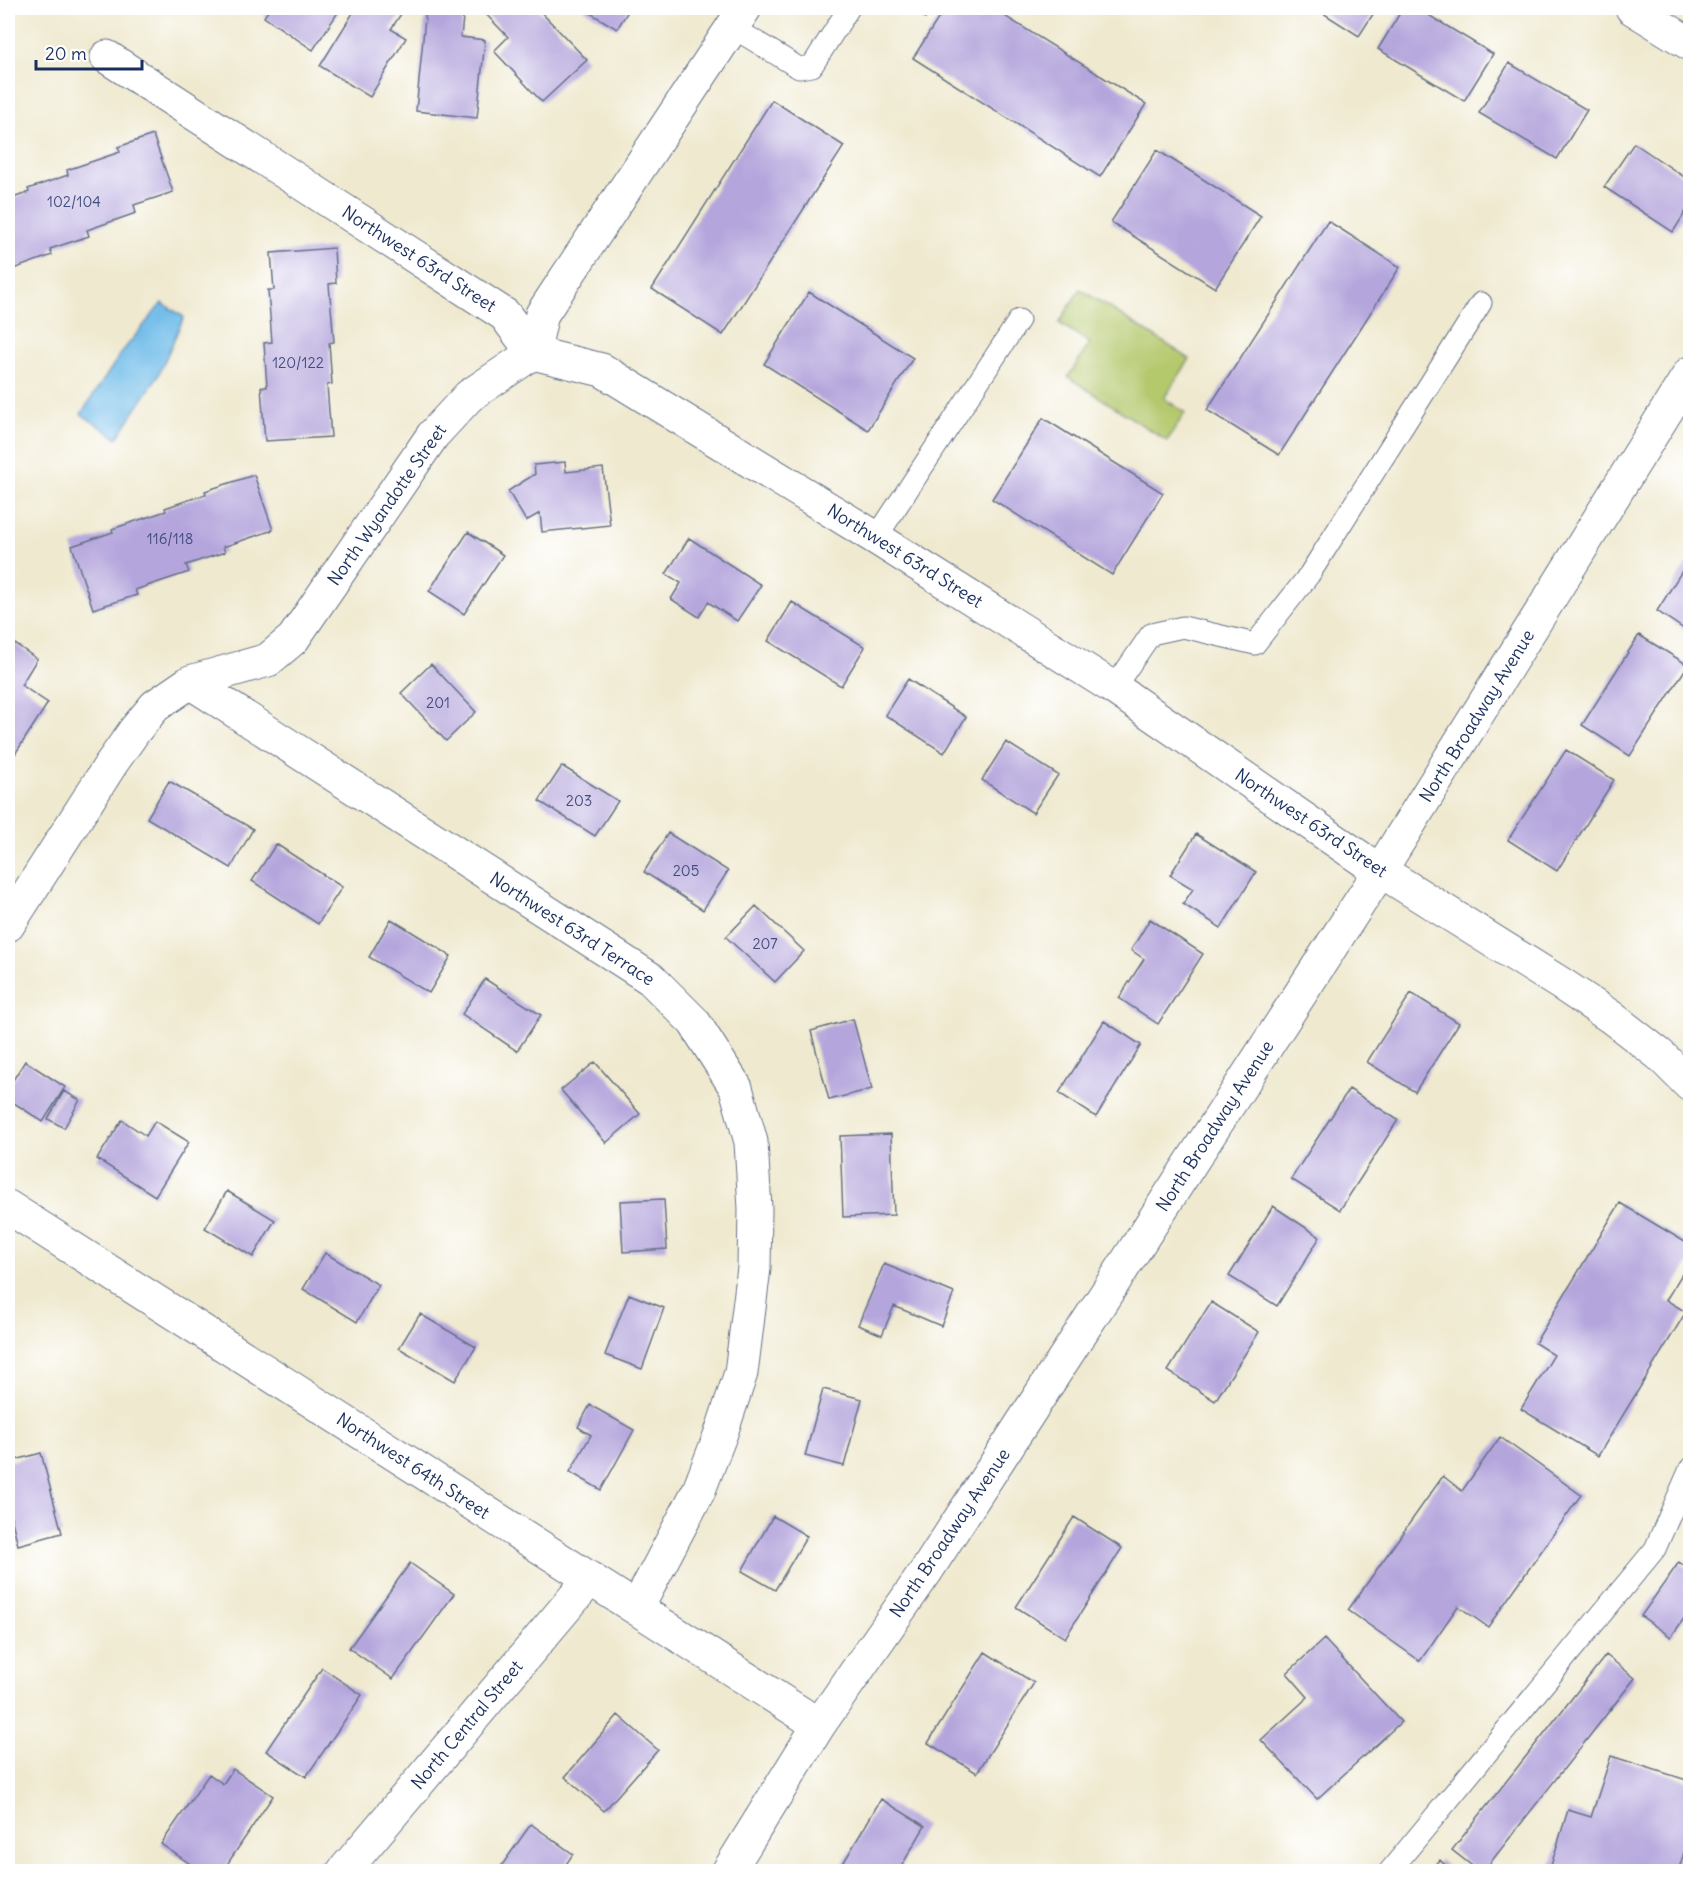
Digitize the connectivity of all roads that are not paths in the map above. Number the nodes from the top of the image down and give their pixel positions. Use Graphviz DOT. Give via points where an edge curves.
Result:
graph roads {
  1 [pos="849,8"];
  2 [pos="1632,8"];
  3 [pos="738,17"];
  4 [pos="1690,44"];
  5 [pos="107,57"];
  6 [pos="1481,303"];
  7 [pos="1019,320"];
  8 [pos="533,353"];
  9 [pos="1690,373"];
  10 [pos="876,538"];
  11 [pos="190,682"];
  12 [pos="1114,688"];
  13 [pos="1380,870"];
  14 [pos="8,925"];
  15 [pos="1690,1085"];
  16 [pos="8,1207"];
  17 [pos="1690,1469"];
  18 [pos="590,1579"];
  19 [pos="637,1608"];
  20 [pos="819,1725"];
  21 [pos="343,1872"];
  22 [pos="728,1872"];
  23 [pos="1389,1872"];
  1 -- 3 [label="lane" via="812,66 799,68"];
  2 -- 4 [label="street"];
  3 -- 8 [label="street" via="542,314"];
  5 -- 8 [label="street, Northwest 63rd Street" via="505,315"];
  6 -- 12 [label="lane" via="1309,575 1255,644 1183,627 1151,634"];
  7 -- 10 [label="lane"];
  8 -- 10 [label="street, Northwest 63rd Street" via="602,370"];
  8 -- 11 [label="street, North Wyandotte Street" via="469,396 433,435 293,639 268,660"];
  9 -- 13 [label="street, North Broadway Avenue"];
  10 -- 12 [label="street, Northwest 63rd Street"];
  11 -- 14 [label="street, North Wyandotte Street" via="155,706 135,730"];
  11 -- 19 [label="street, Northwest 63rd Terrace" via="651,978 694,1022 736,1088 751,1142 755,1209 754,1268 741,1373 699,1490"];
  12 -- 13 [label="street, Northwest 63rd Street"];
  13 -- 15 [label="street, Northwest 63rd Street" via="1611,1017 1660,1055"];
  13 -- 20 [label="street, North Broadway Avenue" via="927,1570"];
  16 -- 18 [label="street, Northwest 64th Street"];
  17 -- 23 [label="lane" via="1655,1549"];
  18 -- 19 [label="street, Northwest 64th Street"];
  18 -- 21 [label="street, North Central Street"];
  19 -- 20 [label="street, Northwest 64th Street"];
  20 -- 22 [label="street, North Broadway Avenue"];
}
